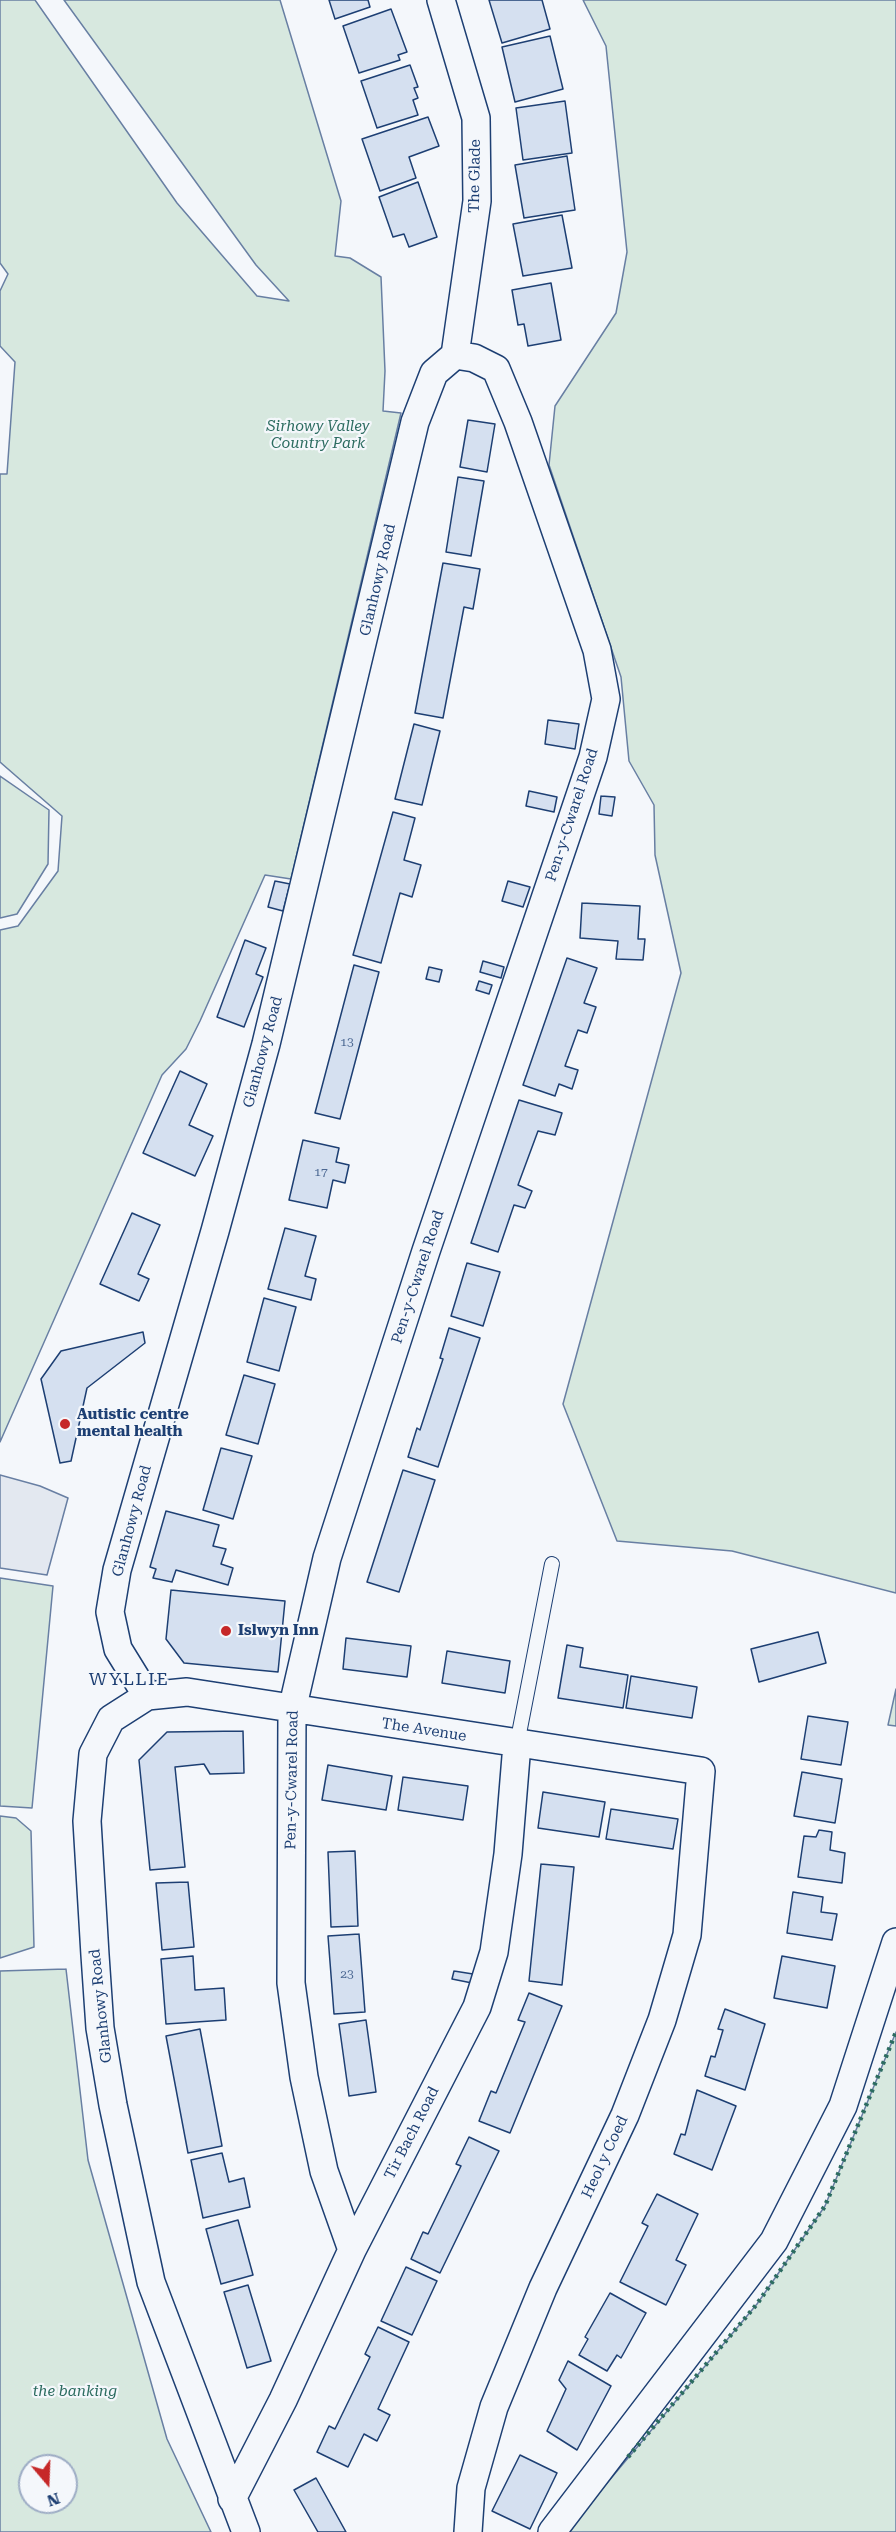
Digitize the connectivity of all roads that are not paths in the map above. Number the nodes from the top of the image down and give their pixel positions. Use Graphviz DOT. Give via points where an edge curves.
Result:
graph roads {
  1 [pos="441,0"];
  2 [pos="455,355"];
  3 [pos="552,1564"];
  4 [pos="147,1696"];
  5 [pos="292,1710"];
  6 [pos="517,1744"];
  7 [pos="701,1771"];
  8 [pos="896,1942"];
  9 [pos="352,2250"];
  10 [pos="232,2499"];
  11 [pos="246,2532"];
  12 [pos="468,2532"];
  13 [pos="552,2532"];
  1 -- 2 [label="street, The Glade" via="476,118 477,201"];
  2 -- 4 [label="street, Glanhowy Road" via="434,373 415,422 263,1055 117,1570 110,1612 118,1649"];
  2 -- 5 [label="street, Pen-y-Cwarel Road" via="474,358 496,369 597,650 606,699 592,757 327,1558"];
  3 -- 6 [label="lane"];
  4 -- 5 [label="street, The Avenue" via="187,1692"];
  4 -- 10 [label="street, Glanhowy Road" via="111,1719 93,1754 87,1821 100,2028 151,2283"];
  5 -- 6 [label="street, The Avenue"];
  5 -- 9 [label="street, Pen-y-Cwarel Road" via="291,1983 304,2077 324,2171"];
  6 -- 7 [label="street, The Avenue"];
  6 -- 9 [label="street, Tir Bach Road" via="508,1854 494,1952 477,2007"];
  7 -- 12 [label="street, Heol y Coed" via="687,1935 662,2020 625,2115 543,2288 494,2407 471,2488"];
  8 -- 13 [label="street" via="843,2106 774,2241"];
  9 -- 10 [label="street, Tir Bach Road"];
  10 -- 11 [label="street, Glanhowy Road"];
}
